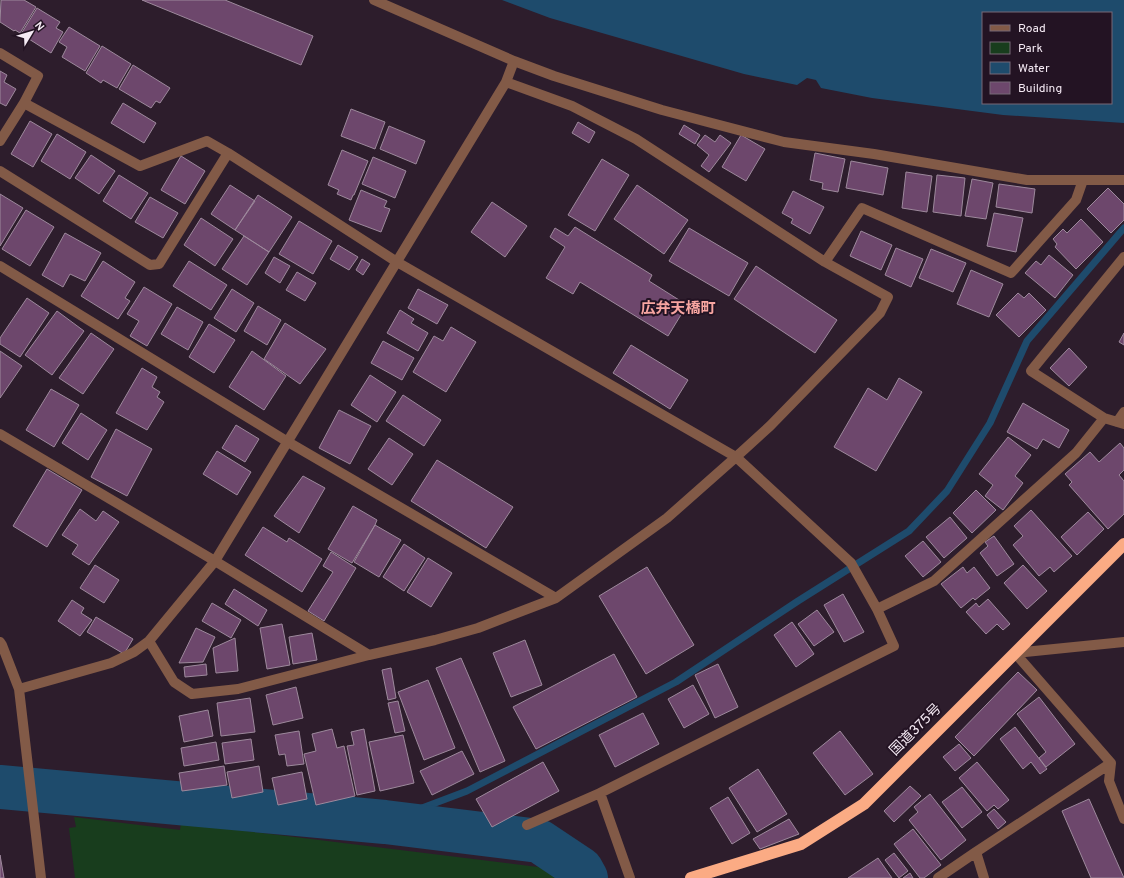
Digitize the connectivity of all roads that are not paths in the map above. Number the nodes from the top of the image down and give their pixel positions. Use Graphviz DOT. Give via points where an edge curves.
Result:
graph roads {
  1 [pos="374,0"];
  2 [pos="0,53"];
  3 [pos="514,61"];
  4 [pos="506,82"];
  5 [pos="24,103"];
  6 [pos="0,141"];
  7 [pos="228,153"];
  8 [pos="0,170"];
  9 [pos="1083,180"];
  10 [pos="1124,180"];
  11 [pos="1124,257"];
  12 [pos="397,262"];
  13 [pos="825,262"];
  14 [pos="0,266"];
  15 [pos="1124,412"];
  16 [pos="1104,418"];
  17 [pos="1120,423"];
  18 [pos="0,434"];
  19 [pos="288,442"];
  20 [pos="736,458"];
  21 [pos="1124,544"];
  22 [pos="215,561"];
  23 [pos="556,598"];
  24 [pos="877,609"];
  25 [pos="149,641"];
  26 [pos="0,642"];
  27 [pos="1124,642"];
  28 [pos="1015,653"];
  29 [pos="369,655"];
  30 [pos="19,689"];
  31 [pos="1111,763"];
  32 [pos="600,793"];
  33 [pos="1124,819"];
  34 [pos="527,825"];
  35 [pos="976,852"];
  36 [pos="41,878"];
  37 [pos="630,878"];
  38 [pos="691,878"];
  39 [pos="938,878"];
  40 [pos="984,878"];
  1 -- 3 [label="street"];
  2 -- 5 [label="street" via="38,76"];
  3 -- 4 [label="street"];
  3 -- 9 [label="street" via="662,110 784,142 874,154 1027,180"];
  4 -- 12 [label="street"];
  4 -- 13 [label="street" via="572,106 636,139"];
  5 -- 6 [label="street"];
  5 -- 7 [label="street" via="140,166 207,141"];
  7 -- 8 [label="street" via="159,264 150,265"];
  7 -- 12 [label="street"];
  9 -- 10 [label="street"];
  9 -- 13 [label="street" via="1076,200 1011,272 862,208"];
  11 -- 16 [label="street" via="1031,372"];
  12 -- 19 [label="street"];
  12 -- 20 [label="street"];
  13 -- 20 [label="street" via="888,297 880,313"];
  14 -- 19 [label="street"];
  15 -- 17 [label="street"];
  16 -- 17 [label="street"];
  16 -- 24 [label="street" via="1076,453 934,581"];
  18 -- 22 [label="street"];
  19 -- 22 [label="street"];
  19 -- 23 [label="street"];
  20 -- 23 [label="street" via="667,518"];
  20 -- 24 [label="street" via="851,563"];
  21 -- 28 [label="highway, 国道375号"];
  22 -- 25 [label="street"];
  22 -- 29 [label="street"];
  23 -- 29 [label="street" via="478,628"];
  24 -- 32 [label="street" via="894,646"];
  25 -- 29 [label="street" via="174,682 192,694 238,689"];
  25 -- 30 [label="street" via="134,652 111,663"];
  26 -- 30 [label="street"];
  27 -- 28 [label="street"];
  28 -- 31 [label="street"];
  28 -- 38 [label="highway, 国道375号" via="864,804 801,844"];
  30 -- 36 [label="street"];
  31 -- 33 [label="street" via="1109,781"];
  31 -- 35 [label="street"];
  32 -- 34 [label="street"];
  32 -- 37 [label="street"];
  35 -- 39 [label="street"];
  35 -- 40 [label="street"];
}
